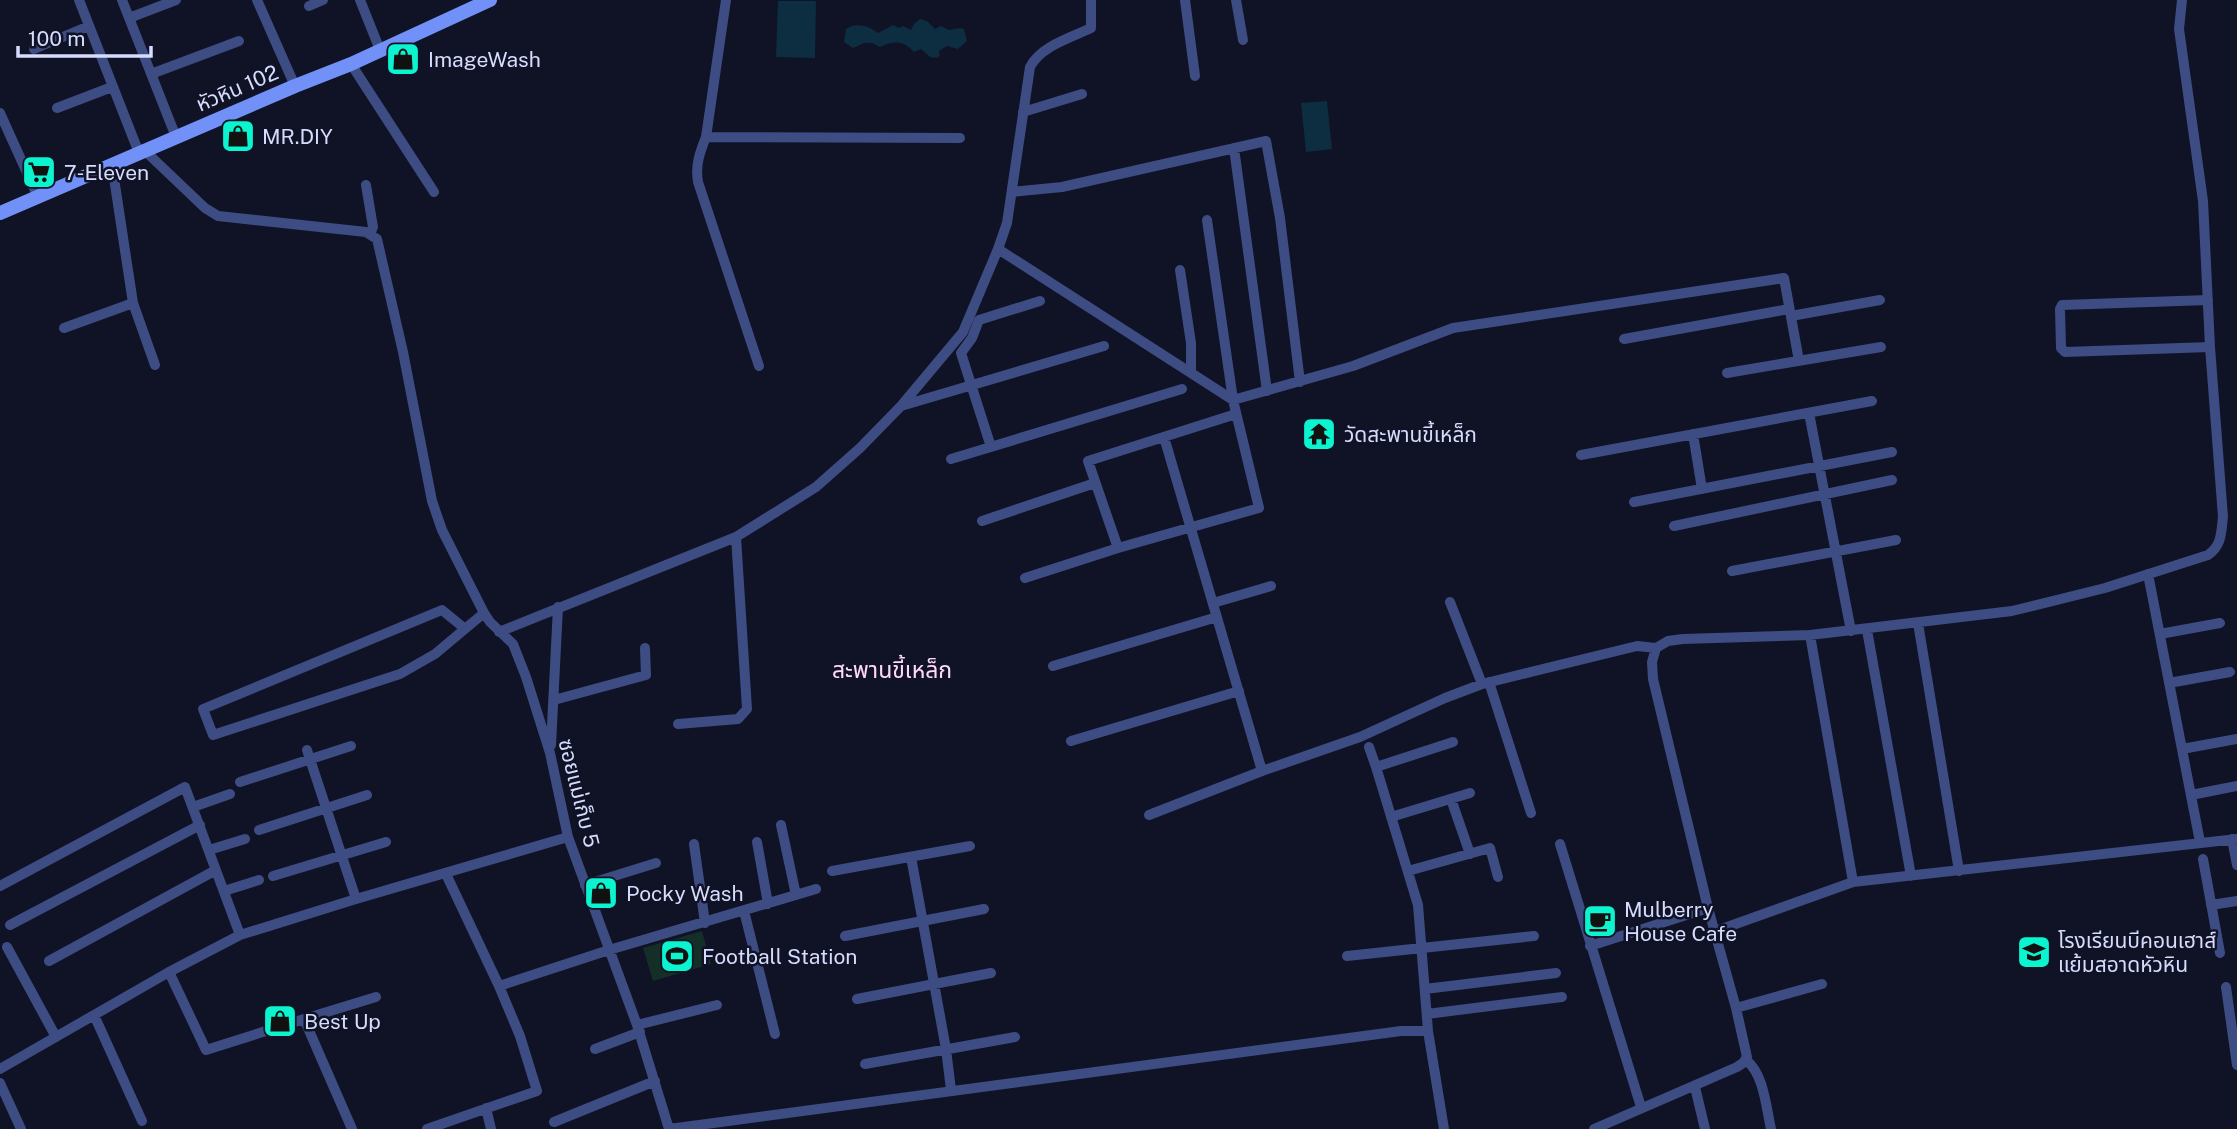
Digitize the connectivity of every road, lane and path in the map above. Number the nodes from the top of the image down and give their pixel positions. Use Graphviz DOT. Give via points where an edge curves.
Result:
graph roads {
  1 [pos="79,0"];
  2 [pos="122,0"];
  3 [pos="176,0"];
  4 [pos="257,0"];
  5 [pos="323,0"];
  6 [pos="360,0"];
  7 [pos="490,0"];
  8 [pos="726,0"];
  9 [pos="1091,0"];
  10 [pos="1185,0"];
  11 [pos="1236,0"];
  12 [pos="2182,0"];
  13 [pos="309,6"];
  14 [pos="129,18"];
  15 [pos="89,26"];
  16 [pos="1243,40"];
  17 [pos="239,41"];
  18 [pos="34,49"];
  19 [pos="380,50"];
  20 [pos="351,64"];
  21 [pos="151,74"];
  22 [pos="1195,76"];
  23 [pos="295,86"];
  24 [pos="112,87"];
  25 [pos="1082,94"];
  26 [pos="57,108"];
  27 [pos="1023,112"];
  28 [pos="0,113"];
  29 [pos="176,137"];
  30 [pos="706,137"];
  31 [pos="960,138"];
  32 [pos="1234,148"];
  33 [pos="141,151"];
  34 [pos="112,165"];
  35 [pos="366,185"];
  36 [pos="433,192"];
  37 [pos="1012,192"];
  38 [pos="38,197"];
  39 [pos="0,214"];
  40 [pos="1207,220"];
  41 [pos="370,234"];
  42 [pos="998,249"];
  43 [pos="1180,270"];
  44 [pos="1880,300"];
  45 [pos="2208,300"];
  46 [pos="1040,301"];
  47 [pos="133,303"];
  48 [pos="1790,313"];
  49 [pos="64,328"];
  50 [pos="1624,339"];
  51 [pos="1104,346"];
  52 [pos="1881,347"];
  53 [pos="2210,347"];
  54 [pos="1799,361"];
  55 [pos="155,365"];
  56 [pos="759,366"];
  57 [pos="1191,373"];
  58 [pos="1727,373"];
  59 [pos="1300,382"];
  60 [pos="972,386"];
  61 [pos="1182,389"];
  62 [pos="1268,391"];
  63 [pos="1233,400"];
  64 [pos="1872,401"];
  65 [pos="901,406"];
  66 [pos="1809,413"];
  67 [pos="1236,414"];
  68 [pos="1693,434"];
  69 [pos="1164,437"];
  70 [pos="991,447"];
  71 [pos="1892,452"];
  72 [pos="1581,455"];
  73 [pos="951,459"];
  74 [pos="1819,466"];
  75 [pos="1892,480"];
  76 [pos="1095,483"];
  77 [pos="1702,489"];
  78 [pos="1825,494"];
  79 [pos="1634,502"];
  80 [pos="982,522"];
  81 [pos="1674,526"];
  82 [pos="1190,527"];
  83 [pos="736,537"];
  84 [pos="1896,540"];
  85 [pos="1118,548"];
  86 [pos="1836,551"];
  87 [pos="1732,571"];
  88 [pos="2148,574"];
  89 [pos="1025,578"];
  90 [pos="1271,586"];
  91 [pos="1450,601"];
  92 [pos="1213,603"];
  93 [pos="558,607"];
  94 [pos="484,613"];
  95 [pos="1217,617"];
  96 [pos="1918,623"];
  97 [pos="2220,624"];
  98 [pos="464,628"];
  99 [pos="1867,630"];
  100 [pos="1851,631"];
  101 [pos="499,632"];
  102 [pos="2160,634"];
  103 [pos="1810,635"];
  104 [pos="645,648"];
  105 [pos="1656,648"];
  106 [pos="1053,666"];
  107 [pos="2230,672"];
  108 [pos="1485,683"];
  109 [pos="2169,683"];
  110 [pos="1239,691"];
  111 [pos="554,700"];
  112 [pos="678,724"];
  113 [pos="2237,739"];
  114 [pos="1071,741"];
  115 [pos="1453,742"];
  116 [pos="351,746"];
  117 [pos="1369,747"];
  118 [pos="2182,749"];
  119 [pos="550,753"];
  120 [pos="309,755"];
  121 [pos="1376,767"];
  122 [pos="1262,771"];
  123 [pos="240,782"];
  124 [pos="2237,786"];
  125 [pos="1470,793"];
  126 [pos="230,794"];
  127 [pos="367,795"];
  128 [pos="2191,795"];
  129 [pos="1451,799"];
  130 [pos="193,807"];
  131 [pos="326,808"];
  132 [pos="1531,813"];
  133 [pos="1149,815"];
  134 [pos="1391,817"];
  135 [pos="200,825"];
  136 [pos="781,825"];
  137 [pos="259,830"];
  138 [pos="568,837"];
  139 [pos="245,839"];
  140 [pos="2235,839"];
  141 [pos="386,842"];
  142 [pos="757,842"];
  143 [pos="2200,842"];
  144 [pos="694,844"];
  145 [pos="1560,844"];
  146 [pos="970,846"];
  147 [pos="209,850"];
  148 [pos="1470,854"];
  149 [pos="342,855"];
  150 [pos="911,857"];
  151 [pos="2203,859"];
  152 [pos="656,863"];
  153 [pos="2237,865"];
  154 [pos="216,870"];
  155 [pos="832,871"];
  156 [pos="1408,871"];
  157 [pos="1959,871"];
  158 [pos="446,874"];
  159 [pos="273,876"];
  160 [pos="1911,876"];
  161 [pos="1498,877"];
  162 [pos="259,880"];
  163 [pos="1853,883"];
  164 [pos="585,885"];
  165 [pos="0,886"];
  166 [pos="816,889"];
  167 [pos="224,891"];
  168 [pos="796,895"];
  169 [pos="356,899"];
  170 [pos="2237,901"];
  171 [pos="768,904"];
  172 [pos="2211,905"];
  173 [pos="1708,908"];
  174 [pos="984,909"];
  175 [pos="744,911"];
  176 [pos="923,921"];
  177 [pos="705,922"];
  178 [pos="10,925"];
  179 [pos="1716,931"];
  180 [pos="240,935"];
  181 [pos="845,936"];
  182 [pos="1534,936"];
  183 [pos="1590,946"];
  184 [pos="7,947"];
  185 [pos="1421,949"];
  186 [pos="609,950"];
  187 [pos="2220,953"];
  188 [pos="1347,956"];
  189 [pos="49,961"];
  190 [pos="169,972"];
  191 [pos="991,973"];
  192 [pos="1556,973"];
  193 [pos="934,983"];
  194 [pos="1822,984"];
  195 [pos="499,986"];
  196 [pos="2226,987"];
  197 [pos="1425,989"];
  198 [pos="376,997"];
  199 [pos="1562,997"];
  200 [pos="857,999"];
  201 [pos="717,1005"];
  202 [pos="1736,1008"];
  203 [pos="1427,1014"];
  204 [pos="94,1015"];
  205 [pos="304,1019"];
  206 [pos="639,1028"];
  207 [pos="1428,1031"];
  208 [pos="775,1034"];
  209 [pos="56,1037"];
  210 [pos="1015,1037"];
  211 [pos="595,1049"];
  212 [pos="946,1049"];
  213 [pos="1746,1060"];
  214 [pos="864,1064"];
  215 [pos="2237,1065"];
  216 [pos="1,1067"];
  217 [pos="655,1081"];
  218 [pos="0,1083"];
  219 [pos="1695,1087"];
  220 [pos="951,1090"];
  221 [pos="1641,1107"];
  222 [pos="486,1108"];
  223 [pos="142,1121"];
  224 [pos="554,1122"];
  225 [pos="1600,1128"];
  226 [pos="21,1129"];
  227 [pos="352,1129"];
  228 [pos="427,1129"];
  229 [pos="491,1129"];
  230 [pos="669,1129"];
  231 [pos="1444,1129"];
  232 [pos="1705,1129"];
  233 [pos="1771,1129"];
  1 -- 15 [label="street"];
  2 -- 14 [label="street"];
  3 -- 14 [label="street"];
  4 -- 23 [label="street"];
  5 -- 13 [label="street"];
  6 -- 19 [label="street"];
  7 -- 19 [label="street, หัวหิน 102"];
  8 -- 30 [label="street"];
  9 -- 27 [label="street" via="1091,28 1035,58"];
  10 -- 22 [label="street"];
  11 -- 16 [label="street"];
  12 -- 45 [label="street" via="2179,29 2203,201"];
  14 -- 21 [label="street"];
  15 -- 18 [label="street"];
  15 -- 24 [label="street"];
  17 -- 21 [label="street"];
  19 -- 20 [label="street, หัวหิน 102"];
  20 -- 23 [label="street, หัวหิน 102"];
  20 -- 36 [label="street"];
  21 -- 29 [label="street"];
  23 -- 29 [label="street, หัวหิน 102"];
  24 -- 26 [label="street"];
  24 -- 33 [label="street"];
  25 -- 27 [label="street"];
  27 -- 37 [label="street"];
  28 -- 38 [label="street"];
  29 -- 33 [label="street, หัวหิน 102"];
  30 -- 31 [label="street"];
  30 -- 56 [label="street" via="698,159 698,182"];
  32 -- 37 [label="street" via="1062,187"];
  32 -- 59 [label="street" via="1267,143"];
  32 -- 62 [label="street"];
  33 -- 34 [label="street, หัวหิน 102"];
  33 -- 41 [label="street" via="218,216"];
  34 -- 38 [label="street, หัวหิน 102"];
  34 -- 47 [label="street"];
  35 -- 41 [label="street" via="373,227"];
  37 -- 42 [label="street"];
  38 -- 39 [label="street, หัวหิน 102"];
  40 -- 63 [label="street"];
  41 -- 94 [label="street, ซอยแม่เก็บ 5" via="377,239 381,254 432,501"];
  42 -- 57 [label="street"];
  42 -- 65 [label="street" via="963,332"];
  43 -- 57 [label="street"];
  44 -- 48 [label="street"];
  45 -- 53 [label="street"];
  45 -- 53 [label="street" via="2062,305 2061,348 2065,352"];
  46 -- 60 [label="street" via="979,320 961,353"];
  47 -- 49 [label="street"];
  47 -- 55 [label="street"];
  48 -- 50 [label="street"];
  48 -- 54 [label="street"];
  48 -- 59 [label="street" via="1784,278 1453,328"];
  51 -- 60 [label="street"];
  52 -- 54 [label="street"];
  53 -- 88 [label="street" via="2221,541 2208,555"];
  54 -- 58 [label="street"];
  57 -- 63 [label="street"];
  59 -- 62 [label="street"];
  60 -- 65 [label="street"];
  60 -- 70 [label="street"];
  61 -- 70 [label="street"];
  62 -- 63 [label="street"];
  63 -- 67 [label="street"];
  64 -- 66 [label="street"];
  65 -- 83 [label="street" via="816,487"];
  66 -- 68 [label="street"];
  66 -- 74 [label="street"];
  67 -- 69 [label="street"];
  67 -- 82 [label="street" via="1259,509"];
  68 -- 72 [label="street"];
  68 -- 77 [label="street"];
  69 -- 76 [label="street" via="1088,461"];
  69 -- 82 [label="street"];
  70 -- 73 [label="street"];
  71 -- 74 [label="street"];
  74 -- 77 [label="street"];
  74 -- 78 [label="street"];
  75 -- 78 [label="street"];
  76 -- 80 [label="street"];
  76 -- 85 [label="street"];
  77 -- 79 [label="street"];
  78 -- 81 [label="street"];
  78 -- 86 [label="street"];
  82 -- 85 [label="street"];
  82 -- 92 [label="street"];
  83 -- 93 [label="street"];
  83 -- 112 [label="street" via="747,709 738,719"];
  84 -- 86 [label="street"];
  85 -- 89 [label="street"];
  86 -- 87 [label="street"];
  86 -- 100 [label="street"];
  88 -- 96 [label="street" via="2012,611"];
  88 -- 102 [label="street"];
  90 -- 92 [label="street"];
  91 -- 108 [label="street"];
  92 -- 95 [label="street"];
  93 -- 101 [label="street"];
  93 -- 111 [label="street"];
  94 -- 98 [label="street"];
  94 -- 101 [label="street, ซอยแม่เก็บ 5"];
  95 -- 106 [label="street"];
  95 -- 110 [label="street"];
  96 -- 99 [label="street"];
  96 -- 157 [label="street"];
  97 -- 102 [label="street"];
  98 -- 98 [label="street" via="435,654 400,674 213,735 203,709 442,610"];
  99 -- 100 [label="street"];
  99 -- 160 [label="street"];
  100 -- 103 [label="street"];
  101 -- 119 [label="street, ซอยแม่เก็บ 5" via="513,644"];
  102 -- 109 [label="street"];
  103 -- 105 [label="street" via="1683,639"];
  103 -- 163 [label="street"];
  104 -- 111 [label="street" via="646,675"];
  105 -- 108 [label="street" via="1637,646"];
  105 -- 173 [label="street" via="1653,679"];
  107 -- 109 [label="street"];
  108 -- 122 [label="street" via="1360,737"];
  108 -- 132 [label="street"];
  109 -- 118 [label="street"];
  110 -- 114 [label="street"];
  110 -- 122 [label="street"];
  111 -- 119 [label="street"];
  113 -- 118 [label="street"];
  115 -- 121 [label="street"];
  116 -- 120 [label="street"];
  117 -- 121 [label="street"];
  118 -- 128 [label="street"];
  119 -- 138 [label="street, ซอยแม่เก็บ 5"];
  120 -- 123 [label="street"];
  120 -- 131 [label="street"];
  121 -- 134 [label="street"];
  122 -- 133 [label="street"];
  124 -- 128 [label="street"];
  125 -- 129 [label="street"];
  126 -- 130 [label="street"];
  127 -- 131 [label="street"];
  128 -- 143 [label="street"];
  129 -- 134 [label="street"];
  129 -- 148 [label="street"];
  130 -- 135 [label="street"];
  130 -- 165 [label="street" via="185,787"];
  131 -- 137 [label="street"];
  131 -- 149 [label="street"];
  134 -- 156 [label="street"];
  135 -- 147 [label="street"];
  135 -- 178 [label="street"];
  136 -- 168 [label="street"];
  138 -- 158 [label="street"];
  138 -- 164 [label="street, ซอยแม่เก็บ 5"];
  139 -- 147 [label="street"];
  140 -- 143 [label="street"];
  140 -- 153 [label="street"];
  141 -- 149 [label="street"];
  142 -- 171 [label="street"];
  143 -- 157 [label="street"];
  144 -- 177 [label="street"];
  145 -- 183 [label="street"];
  146 -- 150 [label="street"];
  147 -- 154 [label="street"];
  148 -- 156 [label="street"];
  148 -- 161 [label="street" via="1490,848"];
  149 -- 159 [label="street"];
  149 -- 169 [label="street"];
  150 -- 155 [label="street"];
  150 -- 176 [label="street"];
  151 -- 172 [label="street"];
  152 -- 164 [label="street"];
  154 -- 167 [label="street"];
  154 -- 189 [label="street"];
  156 -- 185 [label="street" via="1418,905"];
  157 -- 160 [label="street"];
  158 -- 169 [label="street"];
  158 -- 195 [label="street"];
  160 -- 163 [label="street"];
  162 -- 167 [label="street"];
  163 -- 179 [label="street"];
  164 -- 186 [label="street, ซอยแม่เก็บ 5"];
  166 -- 168 [label="street"];
  167 -- 180 [label="street"];
  168 -- 171 [label="street"];
  169 -- 180 [label="street"];
  170 -- 172 [label="street"];
  171 -- 175 [label="street"];
  172 -- 187 [label="street"];
  173 -- 179 [label="street"];
  173 -- 183 [label="street"];
  174 -- 176 [label="street"];
  175 -- 177 [label="street"];
  175 -- 208 [label="street"];
  176 -- 181 [label="street"];
  176 -- 193 [label="street"];
  177 -- 186 [label="street"];
  179 -- 202 [label="street"];
  180 -- 190 [label="street"];
  182 -- 185 [label="street"];
  183 -- 221 [label="street"];
  184 -- 209 [label="street"];
  185 -- 188 [label="street"];
  185 -- 197 [label="street"];
  186 -- 195 [label="street"];
  186 -- 206 [label="street, ซอยแม่เก็บ 5"];
  190 -- 204 [label="street"];
  190 -- 205 [label="street" via="206,1050"];
  191 -- 193 [label="street"];
  192 -- 197 [label="street"];
  193 -- 200 [label="street"];
  193 -- 212 [label="street"];
  194 -- 202 [label="street"];
  195 -- 222 [label="street" via="537,1091"];
  196 -- 215 [label="street"];
  197 -- 203 [label="street"];
  198 -- 205 [label="street"];
  199 -- 203 [label="street"];
  201 -- 206 [label="street"];
  202 -- 213 [label="street"];
  203 -- 207 [label="street"];
  204 -- 209 [label="street"];
  204 -- 223 [label="street"];
  205 -- 227 [label="street"];
  206 -- 211 [label="street"];
  206 -- 217 [label="street, ซอยแม่เก็บ 5"];
  207 -- 220 [label="street"];
  207 -- 231 [label="street"];
  209 -- 216 [label="street"];
  210 -- 212 [label="street"];
  212 -- 214 [label="street"];
  212 -- 220 [label="street"];
  213 -- 219 [label="street"];
  213 -- 233 [label="street" via="1753,1065 1762,1088"];
  217 -- 224 [label="street"];
  217 -- 230 [label="street, ซอยแม่เก็บ 5"];
  218 -- 226 [label="street"];
  219 -- 221 [label="street"];
  219 -- 232 [label="street"];
  220 -- 230 [label="street"];
  221 -- 225 [label="street"];
  222 -- 228 [label="street"];
  222 -- 229 [label="street"];
}
